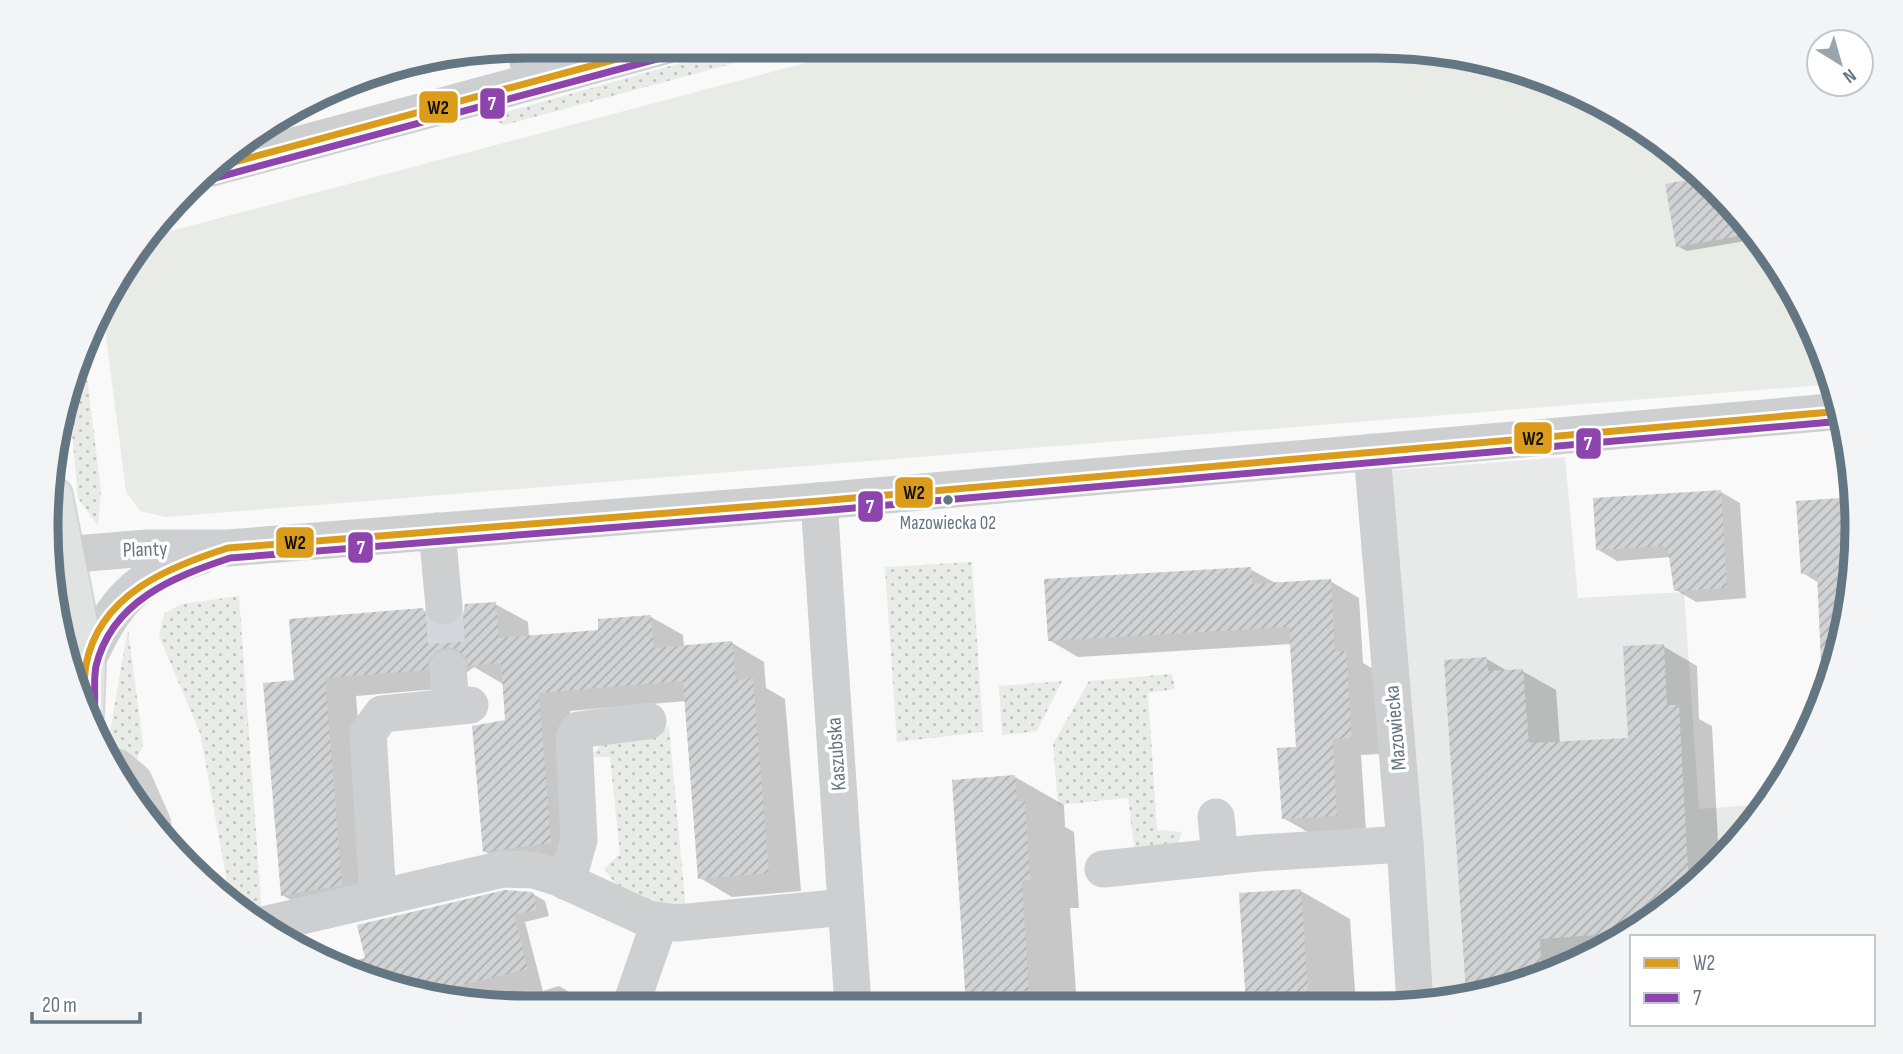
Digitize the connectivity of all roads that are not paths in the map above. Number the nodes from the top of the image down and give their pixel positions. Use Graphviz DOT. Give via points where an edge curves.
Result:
graph roads {
  1 [pos="569,58"];
  2 [pos="529,63"];
  3 [pos="234,161"];
  4 [pos="1830,412"];
  5 [pos="1372,452"];
  6 [pos="819,501"];
  7 [pos="437,531"];
  8 [pos="228,548"];
  9 [pos="59,556"];
  10 [pos="61,576"];
  11 [pos="444,606"];
  12 [pos="86,663"];
  13 [pos="448,668"];
  14 [pos="85,684"];
  15 [pos="648,721"];
  16 [pos="1216,817"];
  17 [pos="1405,844"];
  18 [pos="1220,857"];
  19 [pos="1102,869"];
  20 [pos="567,882"];
  21 [pos="379,898"];
  22 [pos="846,907"];
  23 [pos="660,921"];
  24 [pos="275,922"];
  25 [pos="1414,994"];
  26 [pos="634,996"];
  27 [pos="852,996"];
  1 -- 2 [label="street"];
  2 -- 3 [label="street"];
  4 -- 5 [label="street, Planty"];
  5 -- 6 [label="street, Planty"];
  5 -- 17 [label="street, Mazowiecka"];
  6 -- 7 [label="street, Planty"];
  6 -- 22 [label="street, Kaszubska"];
  7 -- 8 [label="street, Planty"];
  7 -- 11 [label="street"];
  8 -- 9 [label="street, Planty" via="147,548"];
  8 -- 12 [label="street, Planty" via="148,577 118,603"];
  10 -- 12 [label="main road"];
  12 -- 14 [label="main road"];
  13 -- 21 [label="street" via="460,706 382,714 368,733"];
  15 -- 20 [label="street" via="578,730 579,840"];
  16 -- 18 [label="street"];
  17 -- 18 [label="street"];
  17 -- 25 [label="street, Mazowiecka"];
  18 -- 19 [label="street"];
  20 -- 21 [label="street" via="534,870 503,869"];
  20 -- 23 [label="street"];
  21 -- 24 [label="street"];
  22 -- 23 [label="street"];
  22 -- 27 [label="street, Kaszubska"];
  23 -- 26 [label="street"];
}
